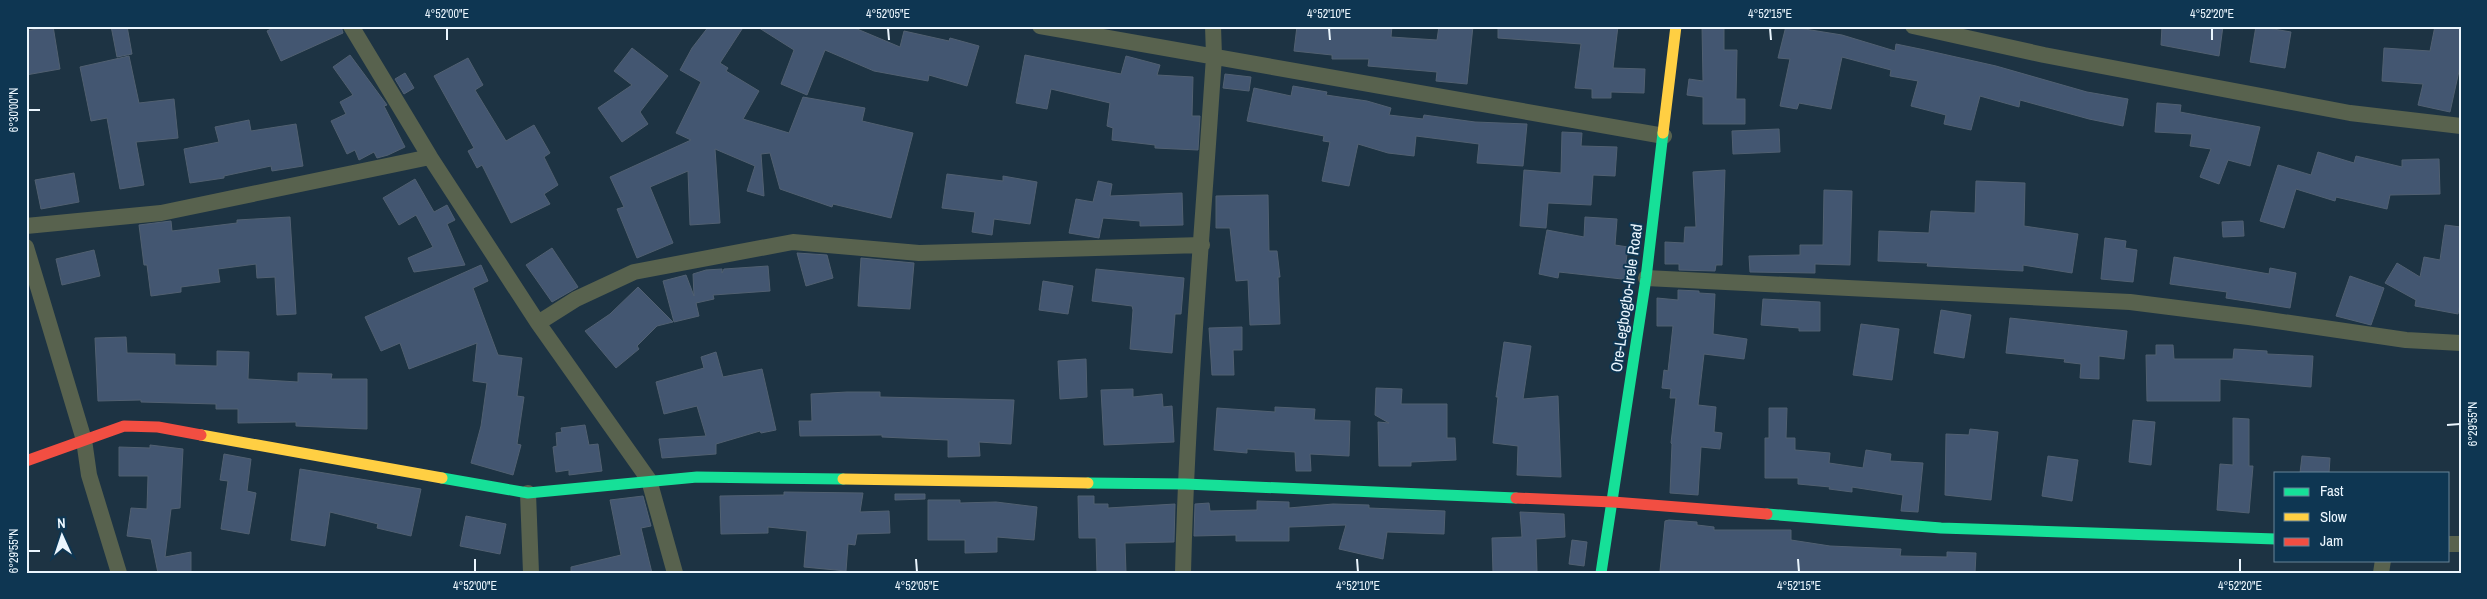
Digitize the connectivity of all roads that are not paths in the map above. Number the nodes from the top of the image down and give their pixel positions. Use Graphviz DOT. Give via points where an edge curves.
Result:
graph roads {
  1 [pos="351,26"];
  2 [pos="1040,26"];
  3 [pos="1212,26"];
  4 [pos="1676,26"];
  5 [pos="1913,26"];
  6 [pos="1214,56"];
  7 [pos="2461,126"];
  8 [pos="1664,136"];
  9 [pos="430,156"];
  10 [pos="26,226"];
  11 [pos="1202,245"];
  12 [pos="26,247"];
  13 [pos="1646,278"];
  14 [pos="538,323"];
  15 [pos="2461,343"];
  16 [pos="84,440"];
  17 [pos="26,461"];
  18 [pos="650,480"];
  19 [pos="1185,484"];
  20 [pos="528,494"];
  21 [pos="1613,502"];
  22 [pos="2274,539"];
  23 [pos="119,573"];
  24 [pos="531,573"];
  25 [pos="675,573"];
  26 [pos="1183,573"];
  27 [pos="1600,573"];
  1 -- 9 [label="street"];
  2 -- 6 [label="street"];
  3 -- 6 [label="street"];
  4 -- 8 [label="street, Ore-Legbogbo-Irele Road"];
  5 -- 7 [label="street" via="2044,55 2350,113"];
  6 -- 8 [label="street"];
  6 -- 11 [label="street"];
  8 -- 13 [label="street, Ore-Legbogbo-Irele Road"];
  9 -- 10 [label="street" via="161,213"];
  9 -- 14 [label="street"];
  11 -- 14 [label="street" via="919,253 793,242 634,272 576,299"];
  11 -- 19 [label="street"];
  12 -- 16 [label="street"];
  13 -- 15 [label="street" via="2130,302 2406,340"];
  13 -- 21 [label="street, Ore-Legbogbo-Irele Road"];
  14 -- 18 [label="street"];
  16 -- 17 [label="street"];
  16 -- 20 [label="street" via="124,426 158,427"];
  16 -- 23 [label="street" via="89,475"];
  18 -- 19 [label="street" via="697,477"];
  18 -- 20 [label="street"];
  18 -- 25 [label="street"];
  19 -- 21 [label="street"];
  19 -- 26 [label="street"];
  20 -- 24 [label="street"];
  21 -- 22 [label="street" via="1941,528"];
  21 -- 27 [label="street, Ore-Legbogbo-Irele Road"];
}
